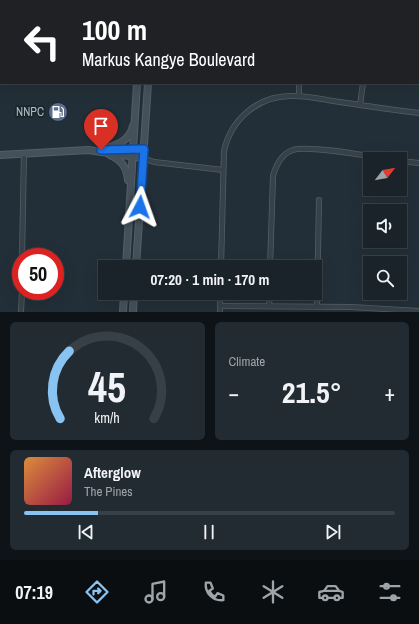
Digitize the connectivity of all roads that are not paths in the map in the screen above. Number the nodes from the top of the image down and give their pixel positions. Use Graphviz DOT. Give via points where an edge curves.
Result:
graph roads {
  1 [pos="137,84"];
  2 [pos="148,84"];
  3 [pos="299,84"];
  4 [pos="363,84"];
  5 [pos="299,96"];
  6 [pos="360,105"];
  7 [pos="136,110"];
  8 [pos="419,113"];
  9 [pos="133,148"];
  10 [pos="144,149"];
  11 [pos="99,151"];
  12 [pos="24,153"];
  13 [pos="0,155"];
  14 [pos="132,156"];
  15 [pos="363,156"];
  16 [pos="143,158"];
  17 [pos="407,162"];
  18 [pos="419,163"];
  19 [pos="223,170"];
  20 [pos="130,196"];
  21 [pos="319,200"];
  22 [pos="22,248"];
  23 [pos="126,260"];
  24 [pos="136,260"];
  25 [pos="221,260"];
  26 [pos="270,260"];
  27 [pos="22,300"];
  28 [pos="124,300"];
  29 [pos="134,300"];
  30 [pos="220,300"];
  31 [pos="269,300"];
  32 [pos="220,306"];
  33 [pos="269,306"];
  34 [pos="317,306"];
  35 [pos="351,309"];
  36 [pos="419,311"];
  37 [pos="22,312"];
  38 [pos="123,312"];
  39 [pos="133,312"];
  40 [pos="220,312"];
  1 -- 7 [label="main road"];
  2 -- 10 [label="main road"];
  3 -- 5 [label="street"];
  4 -- 6 [label="street"];
  5 -- 6 [label="street"];
  5 -- 19 [label="street" via="271,98 247,111 234,126 226,142"];
  6 -- 8 [label="street"];
  7 -- 9 [label="main road"];
  7 -- 11 [label="main road" via="128,137 118,145"];
  9 -- 10 [label="main road"];
  9 -- 11 [label="main road"];
  9 -- 14 [label="main road"];
  10 -- 16 [label="main road"];
  11 -- 12 [label="main road"];
  11 -- 14 [label="main road"];
  11 -- 20 [label="main road" via="117,158 124,166"];
  12 -- 13 [label="main road"];
  12 -- 22 [label="street"];
  14 -- 16 [label="main road"];
  14 -- 20 [label="main road"];
  15 -- 26 [label="street" via="298,149 283,157 272,176"];
  16 -- 19 [label="street" via="154,162"];
  16 -- 24 [label="main road"];
  17 -- 18 [label="street"];
  19 -- 25 [label="street"];
  20 -- 23 [label="main road"];
  21 -- 34 [label="street"];
  27 -- 37 [label="street"];
  28 -- 38 [label="main road"];
  29 -- 39 [label="main road"];
  30 -- 32 [label="street"];
  31 -- 33 [label="street"];
  32 -- 33 [label="street"];
  32 -- 40 [label="street"];
  33 -- 34 [label="street"];
  34 -- 35 [label="street"];
  35 -- 36 [label="street"];
}
